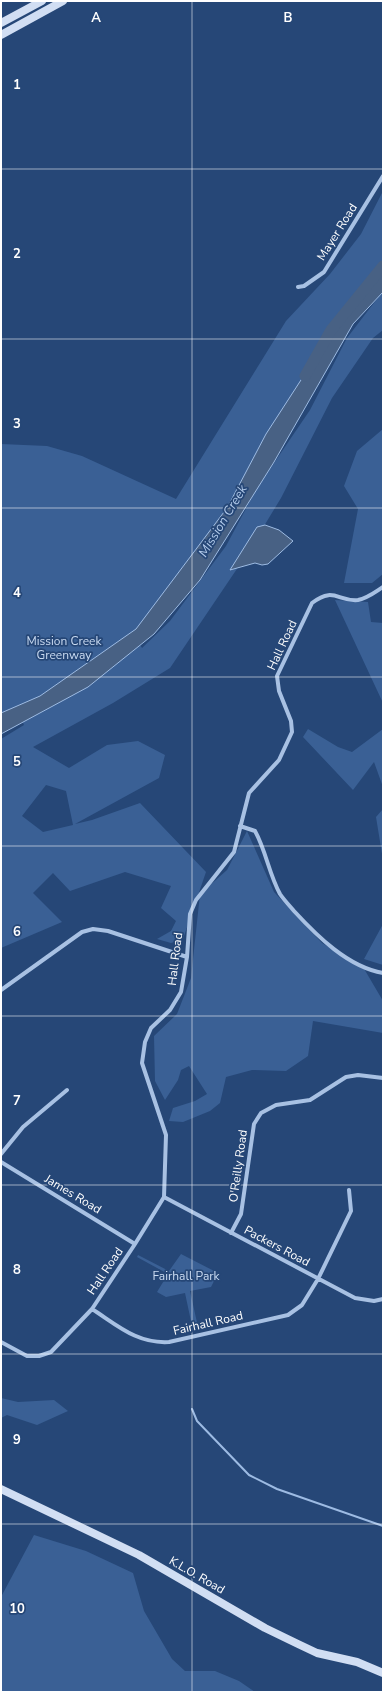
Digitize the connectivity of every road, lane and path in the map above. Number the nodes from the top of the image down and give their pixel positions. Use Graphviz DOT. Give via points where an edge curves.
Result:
graph roads {
  1 [pos="42,1"];
  2 [pos="63,1"];
  3 [pos="1,23"];
  4 [pos="1,35"];
  5 [pos="383,176"];
  6 [pos="298,287"];
  7 [pos="383,587"];
  8 [pos="240,826"];
  9 [pos="187,957"];
  10 [pos="383,974"];
  11 [pos="1,990"];
  12 [pos="383,1078"];
  13 [pos="67,1090"];
  14 [pos="1,1154"];
  15 [pos="1,1162"];
  16 [pos="350,1190"];
  17 [pos="164,1197"];
  18 [pos="231,1233"];
  19 [pos="136,1244"];
  20 [pos="318,1279"];
  21 [pos="383,1299"];
  22 [pos="92,1309"];
  23 [pos="1,1342"];
  24 [pos="1,1489"];
  25 [pos="383,1674"];
  1 -- 3 [label="main road"];
  2 -- 4 [label="main road"];
  5 -- 6 [label="street, Mayer Road" via="324,272 304,286"];
  7 -- 8 [label="street, Hall Road" via="369,597 356,600 330,595 320,597 312,603 278,676 279,691 291,721 292,732 279,760 249,793"];
  8 -- 9 [label="street, Hall Road" via="234,852 196,900 190,914"];
  8 -- 10 [label="street" via="255,831 262,843 271,876 281,896 305,923 353,962"];
  9 -- 11 [label="street" via="108,931 94,929 82,932"];
  9 -- 17 [label="street, Hall Road" via="181,992 170,1010 151,1028 145,1042 142,1063 166,1135"];
  12 -- 18 [label="street, O'Reilly Road" via="358,1074 346,1077 310,1100 276,1105 261,1113 254,1124 241,1214"];
  13 -- 14 [label="street" via="23,1127"];
  15 -- 19 [label="street, James Road"];
  16 -- 20 [label="street, Fairhall Road" via="351,1211"];
  17 -- 18 [label="street, Packers Road"];
  17 -- 19 [label="street, Hall Road"];
  18 -- 20 [label="street, Packers Road"];
  19 -- 22 [label="street, Hall Road"];
  20 -- 21 [label="street, Packers Road" via="355,1298 374,1301"];
  20 -- 22 [label="street, Fairhall Road" via="302,1305 288,1315 169,1342 156,1343 138,1339"];
  22 -- 23 [label="street, Hall Road" via="50,1352 39,1356 27,1356"];
  24 -- 25 [label="main road, K.L.O. Road" via="139,1555 264,1628 318,1653 357,1662"];
}
